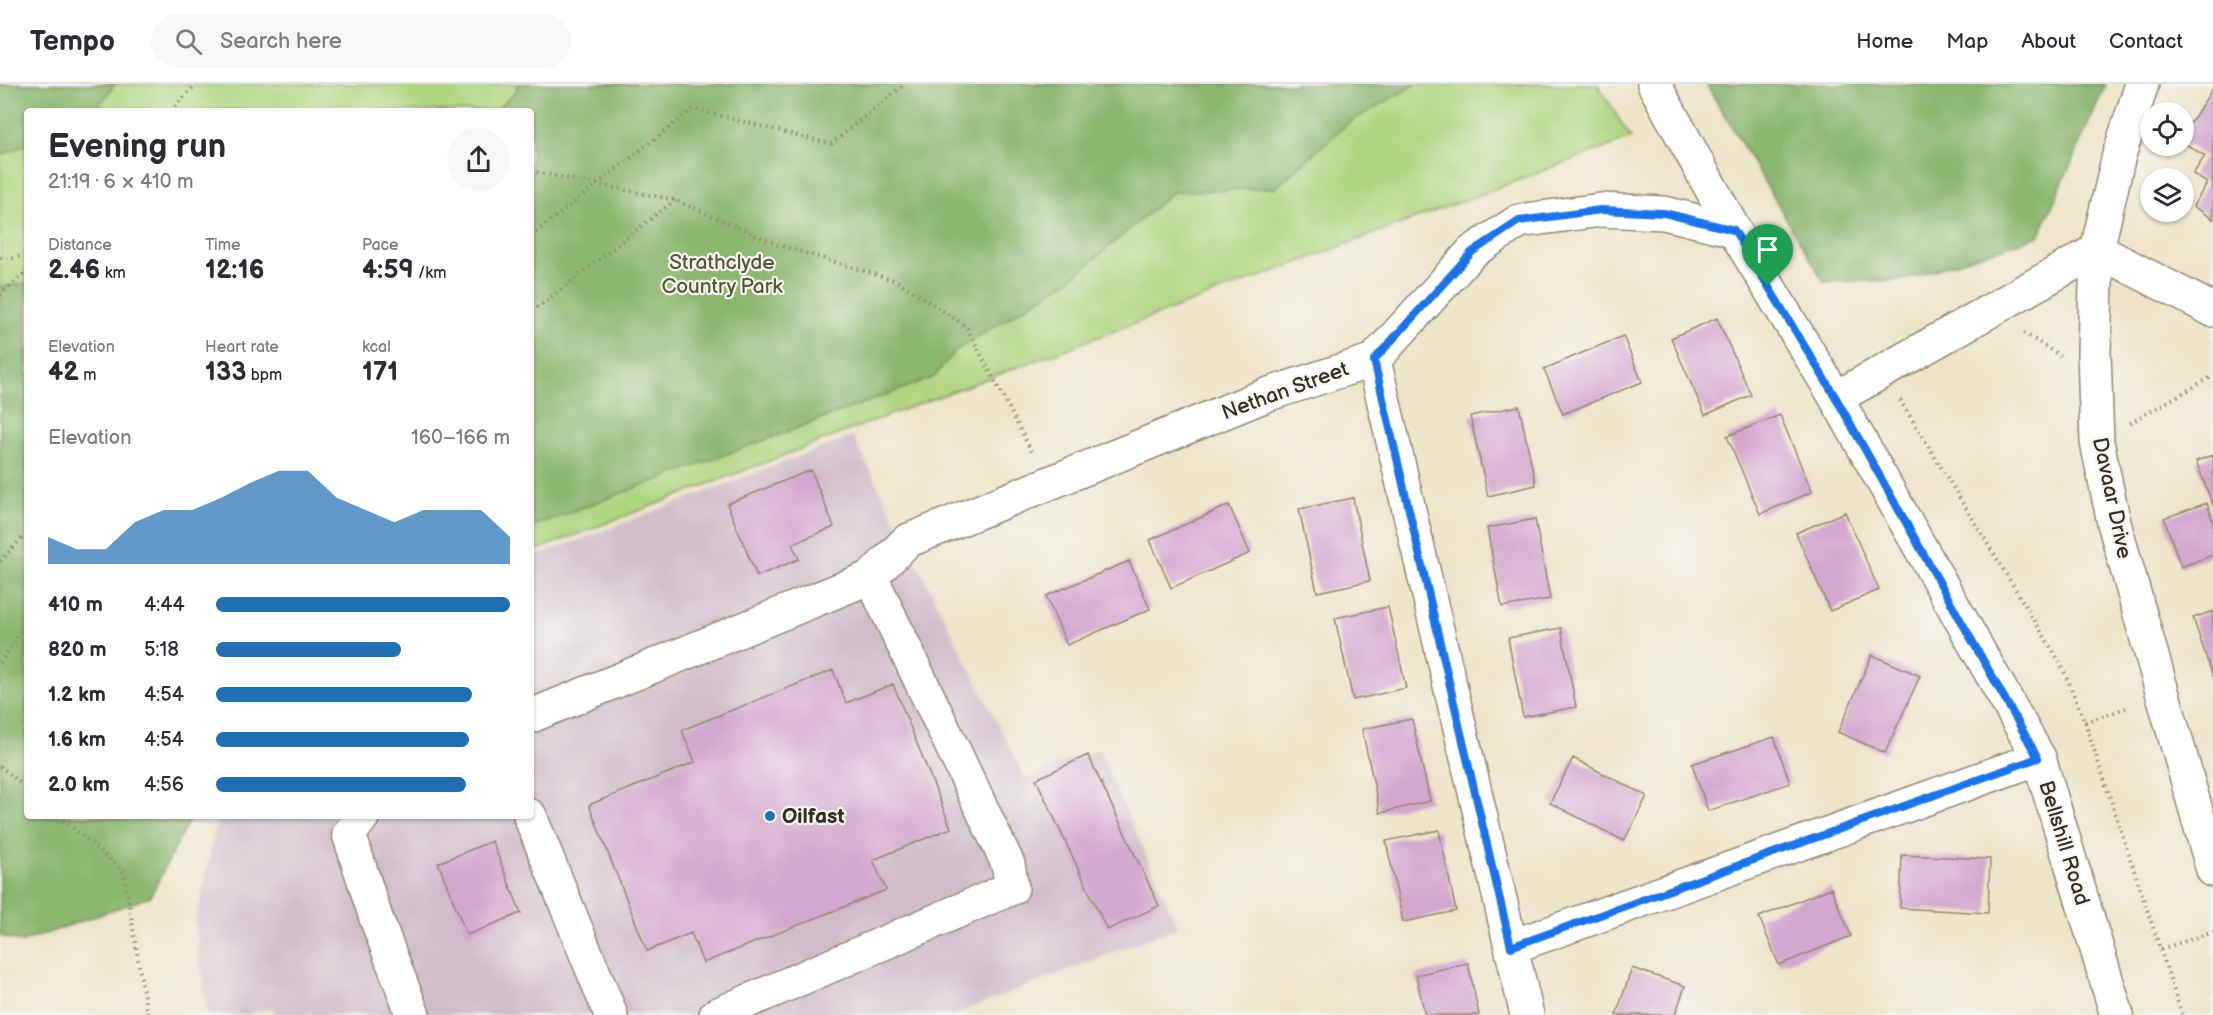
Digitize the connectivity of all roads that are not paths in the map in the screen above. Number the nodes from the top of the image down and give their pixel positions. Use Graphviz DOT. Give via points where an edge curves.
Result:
graph roads {
  1 [pos="1654,84"];
  2 [pos="2142,84"];
  3 [pos="1734,230"];
  4 [pos="2097,250"];
  5 [pos="2213,310"];
  6 [pos="1374,360"];
  7 [pos="1836,398"];
  8 [pos="871,578"];
  9 [pos="534,715"];
  10 [pos="2038,758"];
  11 [pos="361,819"];
  12 [pos="531,819"];
  13 [pos="2213,870"];
  14 [pos="1511,947"];
  15 [pos="413,1015"];
  16 [pos="611,1015"];
  17 [pos="716,1015"];
  18 [pos="1527,1015"];
  19 [pos="2117,1015"];
  1 -- 3 [label="street, Bellshill Road"];
  2 -- 4 [label="street, Davaar Drive" via="2119,155"];
  3 -- 6 [label="street, Nethan Street" via="1664,213 1601,210 1519,221 1472,252"];
  3 -- 7 [label="street, Bellshill Road"];
  4 -- 5 [label="street"];
  4 -- 7 [label="street"];
  4 -- 13 [label="street, Davaar Drive" via="2097,442 2114,523"];
  6 -- 8 [label="street, Nethan Street" via="1266,395 907,541"];
  6 -- 14 [label="street"];
  7 -- 10 [label="street, Bellshill Road"];
  8 -- 9 [label="street"];
  8 -- 17 [label="street" via="1008,864 1012,888"];
  10 -- 14 [label="street"];
  10 -- 19 [label="street, Bellshill Road"];
  11 -- 15 [label="street" via="350,834 376,918"];
  12 -- 16 [label="street"];
  14 -- 18 [label="street"];
}
